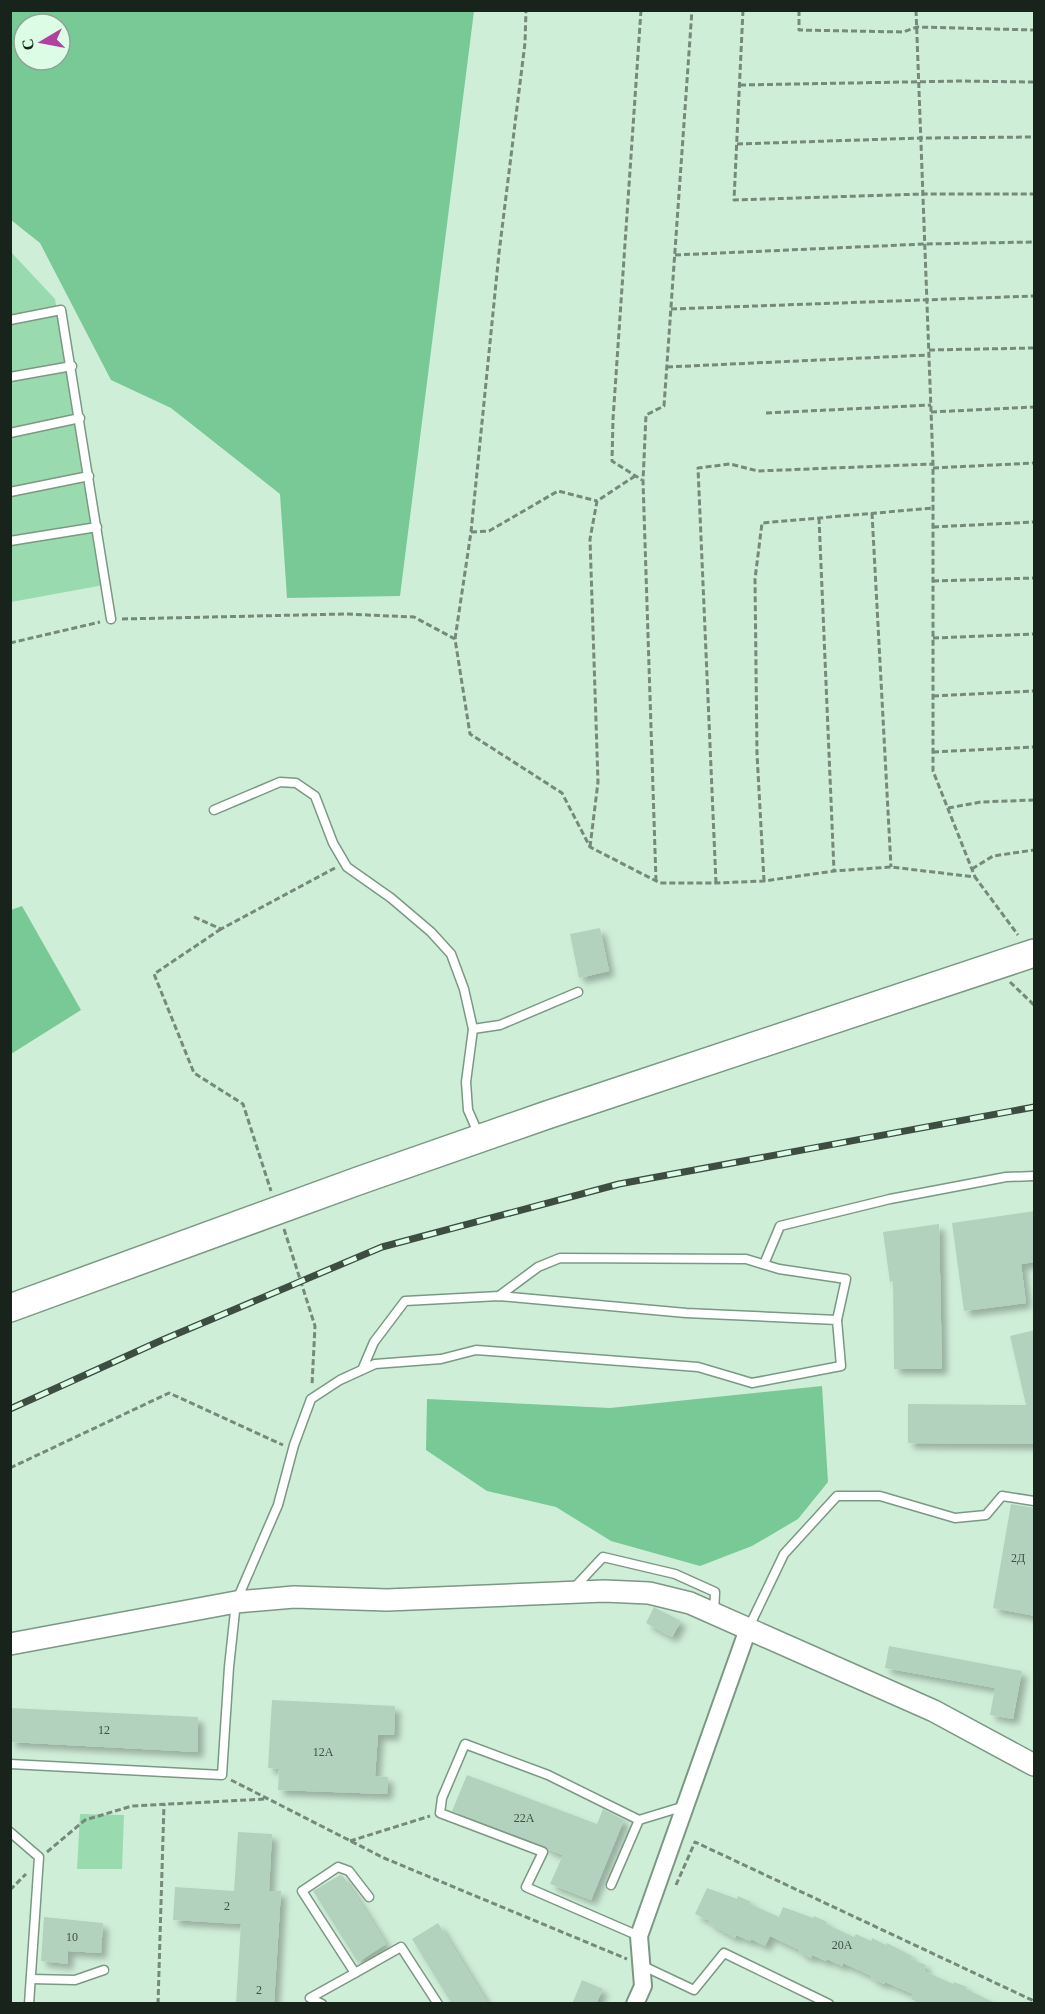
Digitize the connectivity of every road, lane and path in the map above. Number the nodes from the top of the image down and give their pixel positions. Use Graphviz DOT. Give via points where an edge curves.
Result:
graph roads {
  1 [pos="526,10"];
  2 [pos="641,10"];
  3 [pos="692,10"];
  4 [pos="743,10"];
  5 [pos="799,10"];
  6 [pos="916,10"];
  7 [pos="917,27"];
  8 [pos="1035,30"];
  9 [pos="919,82"];
  10 [pos="1035,82"];
  11 [pos="740,85"];
  12 [pos="1035,137"];
  13 [pos="921,138"];
  14 [pos="737,144"];
  15 [pos="923,194"];
  16 [pos="1035,194"];
  17 [pos="1035,242"];
  18 [pos="925,244"];
  19 [pos="675,255"];
  20 [pos="1035,296"];
  21 [pos="927,300"];
  22 [pos="671,309"];
  23 [pos="10,320"];
  24 [pos="1035,348"];
  25 [pos="929,350"];
  26 [pos="929,355"];
  27 [pos="72,366"];
  28 [pos="667,367"];
  29 [pos="10,377"];
  30 [pos="931,405"];
  31 [pos="1035,406"];
  32 [pos="931,412"];
  33 [pos="766,413"];
  34 [pos="80,418"];
  35 [pos="10,433"];
  36 [pos="1035,463"];
  37 [pos="933,466"];
  38 [pos="89,476"];
  39 [pos="635,476"];
  40 [pos="643,481"];
  41 [pos="10,492"];
  42 [pos="597,501"];
  43 [pos="933,508"];
  44 [pos="872,513"];
  45 [pos="819,518"];
  46 [pos="1035,522"];
  47 [pos="97,527"];
  48 [pos="933,527"];
  49 [pos="471,532"];
  50 [pos="10,541"];
  51 [pos="1035,578"];
  52 [pos="933,581"];
  53 [pos="111,619"];
  54 [pos="1035,634"];
  55 [pos="933,638"];
  56 [pos="455,639"];
  57 [pos="10,643"];
  58 [pos="1035,691"];
  59 [pos="933,696"];
  60 [pos="1035,747"];
  61 [pos="933,752"];
  62 [pos="1035,800"];
  63 [pos="948,808"];
  64 [pos="214,810"];
  65 [pos="590,848"];
  66 [pos="1035,850"];
  67 [pos="344,863"];
  68 [pos="891,867"];
  69 [pos="972,869"];
  70 [pos="834,871"];
  71 [pos="975,877"];
  72 [pos="656,881"];
  73 [pos="764,881"];
  74 [pos="716,883"];
  75 [pos="194,917"];
  76 [pos="221,929"];
  77 [pos="1033,953"];
  78 [pos="578,992"];
  79 [pos="473,1029"];
  80 [pos="480,1138"];
  81 [pos="1035,1176"];
  82 [pos="278,1211"];
  83 [pos="764,1264"];
  84 [pos="499,1296"];
  85 [pos="10,1308"];
  86 [pos="837,1320"];
  87 [pos="362,1370"];
  88 [pos="311,1399"];
  89 [pos="293,1450"];
  90 [pos="10,1468"];
  91 [pos="1035,1501"];
  92 [pos="570,1592"];
  93 [pos="236,1602"];
  94 [pos="714,1614"];
  95 [pos="748,1629"];
  96 [pos="10,1644"];
  97 [pos="10,1764"];
  98 [pos="1035,1765"];
  99 [pos="222,1775"];
  100 [pos="267,1799"];
  101 [pos="164,1804"];
  102 [pos="685,1806"];
  103 [pos="440,1813"];
  104 [pos="639,1820"];
  105 [pos="10,1832"];
  106 [pos="350,1841"];
  107 [pos="695,1842"];
  108 [pos="39,1859"];
  109 [pos="611,1885"];
  110 [pos="10,1890"];
  111 [pos="369,1897"];
  112 [pos="639,1936"];
  113 [pos="640,1965"];
  114 [pos="104,1970"];
  115 [pos="355,1973"];
  116 [pos="31,1979"];
  117 [pos="1035,2001"];
  118 [pos="29,2004"];
  119 [pos="158,2004"];
  120 [pos="322,2004"];
  121 [pos="438,2004"];
  122 [pos="634,2004"];
  123 [pos="828,2004"];
  1 -- 49 [label="path"];
  2 -- 39 [label="path" via="612,461"];
  3 -- 19 [label="path"];
  4 -- 11 [label="path"];
  5 -- 7 [label="path" via="799,30 903,32"];
  6 -- 7 [label="path"];
  7 -- 8 [label="path"];
  7 -- 9 [label="path"];
  9 -- 10 [label="path"];
  9 -- 11 [label="path"];
  9 -- 13 [label="path"];
  11 -- 14 [label="path"];
  12 -- 13 [label="path"];
  13 -- 14 [label="path"];
  13 -- 15 [label="path"];
  14 -- 15 [label="path" via="734,200"];
  15 -- 16 [label="path"];
  15 -- 18 [label="path"];
  17 -- 18 [label="path"];
  18 -- 19 [label="path"];
  18 -- 21 [label="path"];
  19 -- 22 [label="path"];
  20 -- 21 [label="path"];
  21 -- 22 [label="path"];
  21 -- 25 [label="path"];
  22 -- 28 [label="path"];
  23 -- 27 [label="lane" via="61,310"];
  24 -- 25 [label="path"];
  25 -- 26 [label="path"];
  26 -- 28 [label="path"];
  26 -- 30 [label="path"];
  27 -- 29 [label="lane"];
  27 -- 34 [label="lane"];
  28 -- 40 [label="path" via="664,406 646,415"];
  30 -- 32 [label="path"];
  30 -- 33 [label="path"];
  31 -- 32 [label="path"];
  32 -- 37 [label="path"];
  34 -- 35 [label="lane"];
  34 -- 38 [label="lane"];
  36 -- 37 [label="path"];
  37 -- 43 [label="path"];
  37 -- 74 [label="path" via="758,471 730,464 698,468"];
  38 -- 41 [label="lane"];
  38 -- 47 [label="lane"];
  39 -- 40 [label="path"];
  39 -- 42 [label="path"];
  40 -- 72 [label="path"];
  42 -- 49 [label="path" via="558,491 489,531"];
  42 -- 65 [label="path" via="590,539 598,782"];
  43 -- 44 [label="path"];
  43 -- 48 [label="path"];
  44 -- 45 [label="path"];
  44 -- 68 [label="path"];
  45 -- 70 [label="path"];
  45 -- 73 [label="path" via="762,523 756,591 757,754"];
  46 -- 48 [label="path"];
  47 -- 50 [label="lane"];
  47 -- 53 [label="lane"];
  48 -- 52 [label="path"];
  49 -- 56 [label="path"];
  51 -- 52 [label="path"];
  52 -- 55 [label="path"];
  53 -- 56 [label="path" via="345,614 414,617"];
  53 -- 57 [label="path"];
  54 -- 55 [label="path"];
  55 -- 59 [label="path"];
  56 -- 65 [label="path" via="470,734 562,793"];
  58 -- 59 [label="path"];
  59 -- 61 [label="path"];
  60 -- 61 [label="path"];
  61 -- 63 [label="path" via="933,771"];
  62 -- 63 [label="path"];
  63 -- 69 [label="path"];
  64 -- 67 [label="lane" via="279,782 296,783 315,796"];
  65 -- 72 [label="path"];
  66 -- 69 [label="path" via="993,856"];
  67 -- 76 [label="path"];
  67 -- 79 [label="lane" via="431,932 451,954"];
  68 -- 70 [label="path"];
  68 -- 71 [label="path"];
  69 -- 71 [label="path"];
  70 -- 73 [label="path"];
  71 -- 77 [label="path"];
  72 -- 74 [label="path"];
  73 -- 74 [label="path"];
  75 -- 76 [label="path"];
  76 -- 82 [label="path" via="154,974 194,1073 243,1104"];
  77 -- 80 [label="main road"];
  78 -- 79 [label="lane" via="500,1025"];
  79 -- 80 [label="lane" via="466,1082 468,1110"];
  80 -- 82 [label="main road"];
  81 -- 83 [label="lane" via="890,1199 780,1226"];
  82 -- 85 [label="main road"];
  82 -- 88 [label="path" via="315,1326"];
  83 -- 84 [label="lane" via="746,1259 560,1257 538,1267"];
  83 -- 86 [label="lane" via="846,1279"];
  84 -- 86 [label="lane" via="686,1313"];
  84 -- 87 [label="lane" via="405,1301 374,1342"];
  86 -- 87 [label="lane" via="841,1366 752,1383 699,1367 476,1350 441,1359 375,1364"];
  87 -- 88 [label="lane"];
  88 -- 89 [label="lane"];
  89 -- 90 [label="path" via="169,1393"];
  89 -- 93 [label="lane" via="278,1505"];
  91 -- 95 [label="lane" via="1002,1496 986,1515 955,1518 880,1496 837,1496 784,1554"];
  92 -- 93 [label="street"];
  92 -- 94 [label="street" via="649,1593"];
  92 -- 94 [label="lane" via="603,1557 675,1574 716,1592"];
  93 -- 96 [label="street"];
  93 -- 99 [label="lane"];
  94 -- 95 [label="street"];
  95 -- 98 [label="street" via="934,1711"];
  95 -- 102 [label="street"];
  97 -- 99 [label="lane"];
  99 -- 100 [label="path"];
  100 -- 101 [label="path"];
  100 -- 106 [label="path"];
  101 -- 108 [label="path" via="132,1806 85,1820"];
  101 -- 119 [label="path"];
  102 -- 104 [label="lane"];
  102 -- 112 [label="street"];
  103 -- 104 [label="lane" via="442,1798 465,1744 548,1775"];
  103 -- 106 [label="path"];
  103 -- 112 [label="lane" via="543,1852 526,1887"];
  104 -- 109 [label="lane"];
  105 -- 108 [label="lane"];
  106 -- 113 [label="path"];
  107 -- 117 [label="path"];
  108 -- 110 [label="path"];
  108 -- 116 [label="lane"];
  111 -- 115 [label="lane" via="349,1871 338,1867 302,1891"];
  112 -- 113 [label="street"];
  113 -- 122 [label="street" via="643,1986"];
  113 -- 123 [label="lane" via="694,1990 724,1953"];
  114 -- 116 [label="lane" via="75,1980"];
  115 -- 120 [label="lane" via="310,1998"];
  115 -- 121 [label="lane" via="401,1947"];
  116 -- 118 [label="lane"];
}
